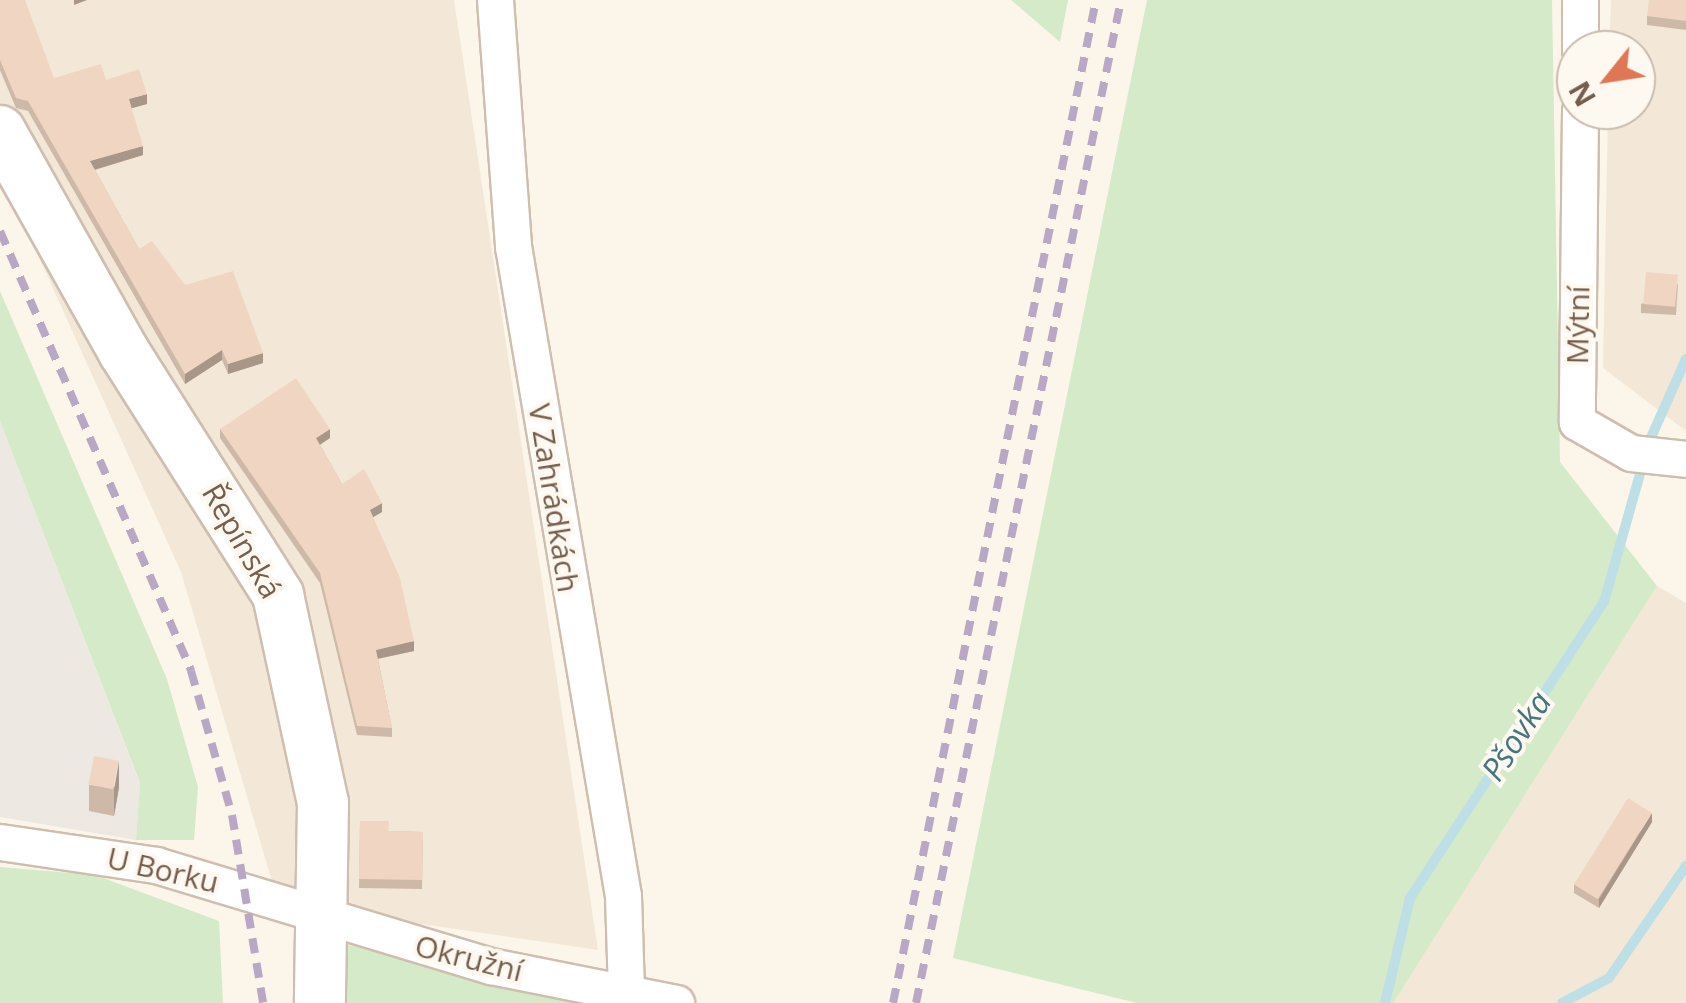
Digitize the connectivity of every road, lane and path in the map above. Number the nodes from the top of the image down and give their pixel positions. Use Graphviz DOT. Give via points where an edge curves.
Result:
graph roads {
  1 [pos="495,0"];
  2 [pos="1580,0"];
  3 [pos="1580,30"];
  4 [pos="1580,130"];
  5 [pos="0,131"];
  6 [pos="1686,459"];
  7 [pos="0,842"];
  8 [pos="322,918"];
  9 [pos="626,994"];
  10 [pos="320,1003"];
  11 [pos="676,1003"];
  1 -- 9 [label="street, V Zahrádkách" via="513,246 623,896"];
  2 -- 3 [label="street"];
  4 -- 6 [label="street, Mýtní" via="1577,422 1631,452"];
  5 -- 8 [label="street, Řepínská" via="124,352 278,596 323,804"];
  7 -- 8 [label="street, U Borku" via="156,865"];
  8 -- 9 [label="street, Okružní"];
  8 -- 10 [label="street, Řepínská"];
  9 -- 11 [label="street, Okružní"];
}
